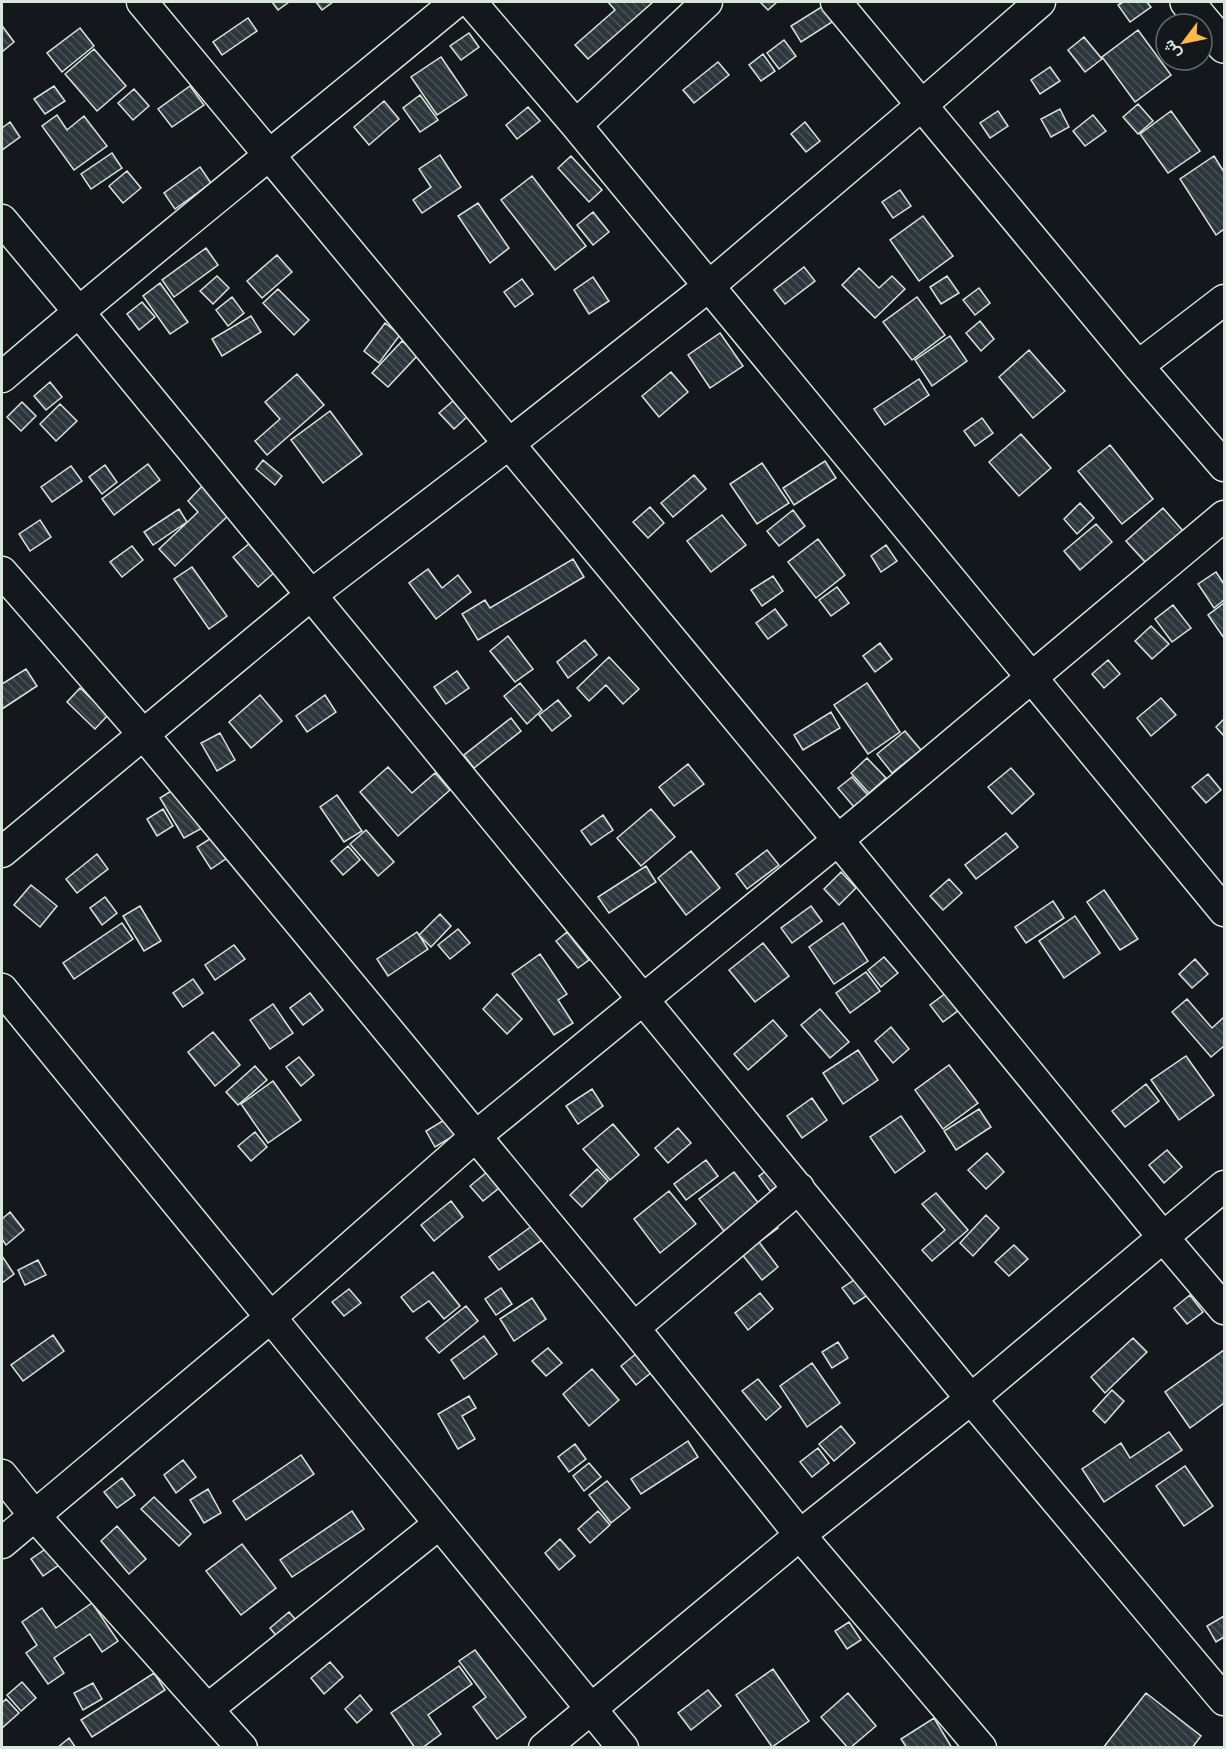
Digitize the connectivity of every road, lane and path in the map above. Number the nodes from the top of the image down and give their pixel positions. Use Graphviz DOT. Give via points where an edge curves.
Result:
graph roads {
  1 [pos="142,2"];
  2 [pos="456,2"];
  3 [pos="471,2"];
  4 [pos="707,2"];
  5 [pos="836,2"];
  6 [pos="1040,2"];
  7 [pos="1187,2"];
  8 [pos="1224,46"];
  9 [pos="922,105"];
  10 [pos="576,125"];
  11 [pos="271,155"];
  12 [pos="2,220"];
  13 [pos="709,286"];
  14 [pos="1224,300"];
  15 [pos="78,311"];
  16 [pos="1138,366"];
  17 [pos="2,376"];
  18 [pos="510,443"];
  19 [pos="1224,466"];
  20 [pos="1224,516"];
  21 [pos="2,572"];
  22 [pos="311,595"];
  23 [pos="1031,677"];
  24 [pos="142,734"];
  25 [pos="838,840"];
  26 [pos="2,852"];
  27 [pos="1224,911"];
  28 [pos="2,989"];
  29 [pos="643,999"];
  30 [pos="476,1136"];
  31 [pos="1224,1186"];
  32 [pos="799,1188"];
  33 [pos="1163,1238"];
  34 [pos="1224,1309"];
  35 [pos="270,1318"];
  36 [pos="634,1328"];
  37 [pos="971,1399"];
  38 [pos="2,1475"];
  39 [pos="35,1516"];
  40 [pos="440,1524"];
  41 [pos="800,1535"];
  42 [pos="2,1543"];
  43 [pos="1224,1700"];
  44 [pos="591,1707"];
  45 [pos="209,1708"];
  46 [pos="242,1748"];
  47 [pos="544,1748"];
  48 [pos="623,1748"];
  49 [pos="981,1748"];
  1 -- 11 [label="street"];
  2 -- 11 [label="street"];
  3 -- 10 [label="street"];
  4 -- 10 [label="street"];
  5 -- 9 [label="street"];
  6 -- 9 [label="street"];
  7 -- 8 [label="street"];
  9 -- 13 [label="street"];
  9 -- 16 [label="street"];
  10 -- 13 [label="street"];
  11 -- 15 [label="street"];
  11 -- 18 [label="street"];
  12 -- 15 [label="street"];
  13 -- 18 [label="street"];
  13 -- 23 [label="street"];
  14 -- 16 [label="street"];
  15 -- 17 [label="street"];
  15 -- 22 [label="street"];
  16 -- 19 [label="street"];
  18 -- 22 [label="street"];
  18 -- 25 [label="street"];
  20 -- 23 [label="street"];
  21 -- 24 [label="street"];
  22 -- 24 [label="street"];
  22 -- 29 [label="street"];
  23 -- 25 [label="street"];
  23 -- 27 [label="street"];
  24 -- 26 [label="street"];
  24 -- 30 [label="street"];
  25 -- 29 [label="street"];
  25 -- 33 [label="street"];
  28 -- 35 [label="street"];
  29 -- 30 [label="street"];
  29 -- 32 [label="street"];
  30 -- 35 [label="street"];
  30 -- 36 [label="street"];
  31 -- 33 [label="street"];
  32 -- 36 [label="street"];
  32 -- 37 [label="street"];
  33 -- 34 [label="street"];
  33 -- 37 [label="street"];
  35 -- 39 [label="street"];
  35 -- 40 [label="street"];
  36 -- 41 [label="street"];
  37 -- 41 [label="street"];
  37 -- 43 [label="street"];
  38 -- 39 [label="street"];
  39 -- 42 [label="street"];
  39 -- 45 [label="street"];
  40 -- 44 [label="street"];
  40 -- 45 [label="street"];
  41 -- 44 [label="street"];
  41 -- 49 [label="street"];
  44 -- 47 [label="street"];
  44 -- 48 [label="street"];
  45 -- 46 [label="street"];
}
